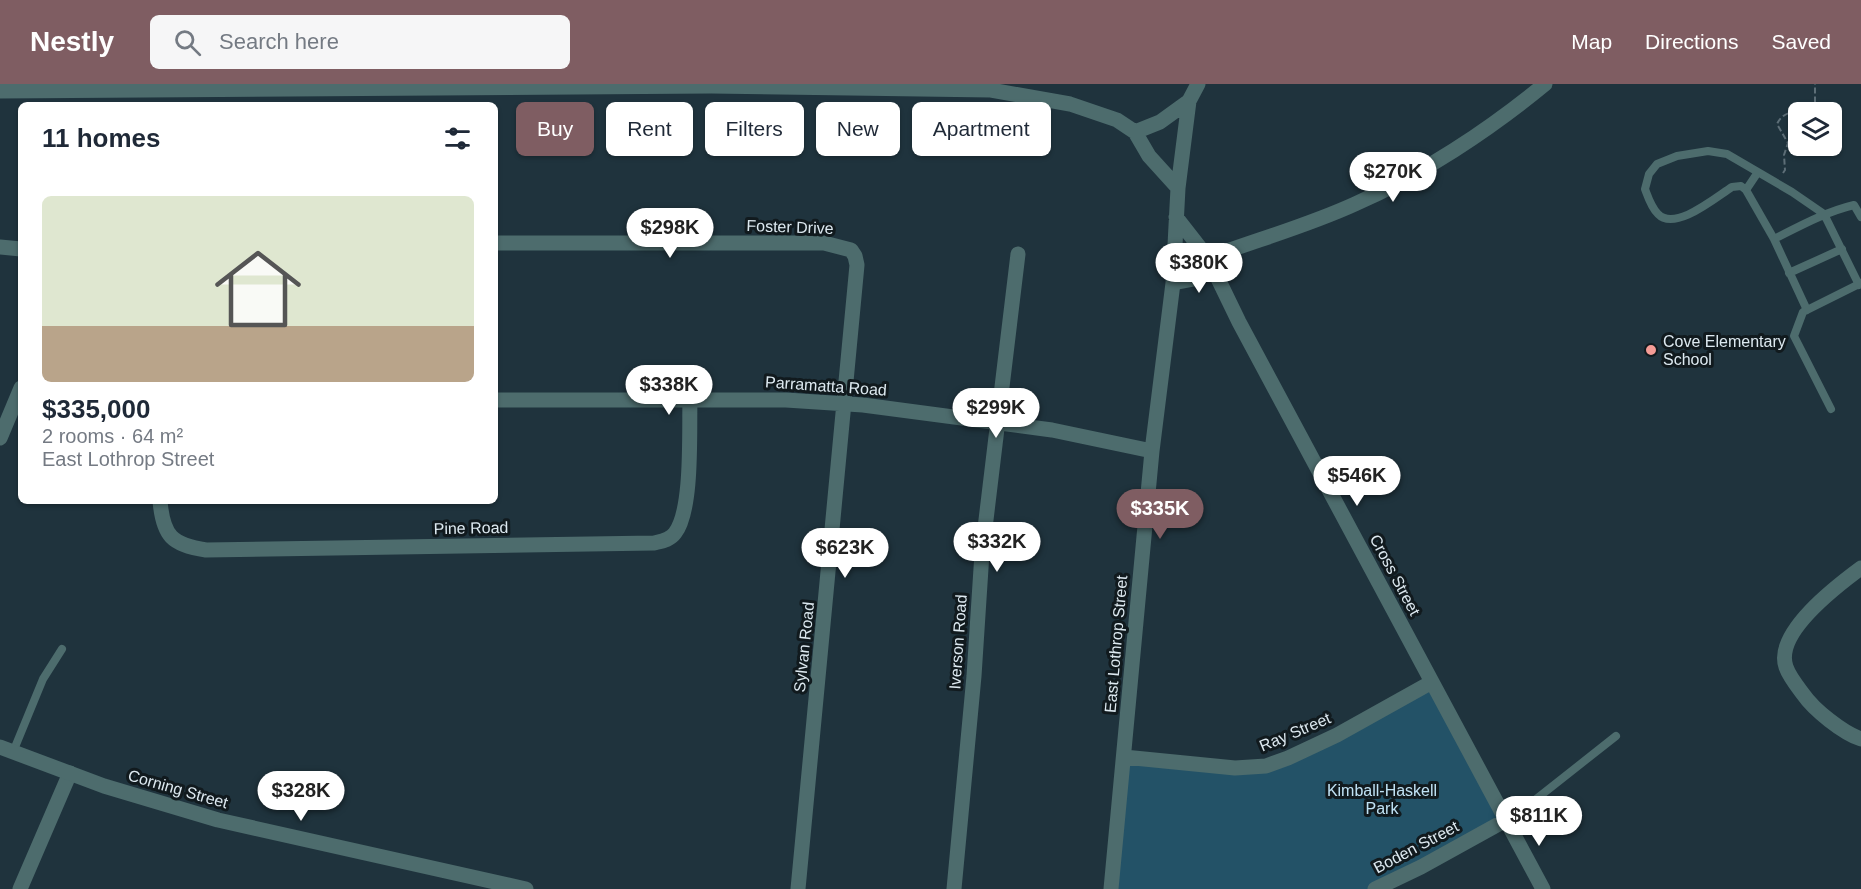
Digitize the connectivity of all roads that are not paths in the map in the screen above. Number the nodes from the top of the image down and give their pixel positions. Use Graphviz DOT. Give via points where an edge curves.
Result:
graph roads {
  1 [pos="1198,84"];
  2 [pos="1545,84"];
  3 [pos="148,89"];
  4 [pos="0,91"];
  5 [pos="1189,101"];
  6 [pos="142,102"];
  7 [pos="1135,132"];
  8 [pos="1758,172"];
  9 [pos="1178,188"];
  10 [pos="1746,190"];
  11 [pos="1824,214"];
  12 [pos="1176,217"];
  13 [pos="1861,217"];
  14 [pos="1774,239"];
  15 [pos="498,243"];
  16 [pos="0,247"];
  17 [pos="18,249"];
  18 [pos="1842,249"];
  19 [pos="1018,254"];
  20 [pos="1211,264"];
  21 [pos="857,265"];
  22 [pos="1789,273"];
  23 [pos="1173,283"];
  24 [pos="1860,284"];
  25 [pos="1807,310"];
  26 [pos="498,400"];
  27 [pos="690,400"];
  28 [pos="12,404"];
  29 [pos="844,404"];
  30 [pos="1831,409"];
  31 [pos="998,423"];
  32 [pos="0,438"];
  33 [pos="1152,451"];
  34 [pos="161,504"];
  35 [pos="1861,567"];
  36 [pos="62,649"];
  37 [pos="1432,682"];
  38 [pos="1616,736"];
  39 [pos="1861,739"];
  40 [pos="6,750"];
  41 [pos="1124,757"];
  42 [pos="70,774"];
  43 [pos="1506,820"];
  44 [pos="20,889"];
  45 [pos="526,889"];
  46 [pos="798,889"];
  47 [pos="954,889"];
  48 [pos="1112,889"];
  49 [pos="1375,889"];
  50 [pos="1543,889"];
  1 -- 5 [label="street"];
  2 -- 20 [label="street" via="1426,167 1367,198"];
  3 -- 4 [label="street"];
  3 -- 6 [label="street"];
  3 -- 7 [label="street" via="711,86 991,90 1070,104 1117,120"];
  5 -- 7 [label="street" via="1160,122"];
  5 -- 9 [label="street, East Lothrop Street"];
  7 -- 9 [label="street" via="1149,156"];
  8 -- 10 [label="lane"];
  8 -- 10 [label="lane" via="1727,154 1708,151 1657,164 1645,189 1658,215 1667,219 1679,219 1732,187"];
  8 -- 11 [label="lane"];
  9 -- 12 [label="street, East Lothrop Street"];
  10 -- 14 [label="lane"];
  11 -- 13 [label="lane" via="1854,205"];
  11 -- 14 [label="lane"];
  11 -- 18 [label="lane"];
  12 -- 20 [label="street, Cross Street"];
  12 -- 23 [label="street, East Lothrop Street"];
  14 -- 22 [label="lane"];
  15 -- 21 [label="street, Foster Drive" via="824,243 851,250"];
  16 -- 17 [label="street"];
  18 -- 22 [label="lane"];
  18 -- 24 [label="lane"];
  19 -- 31 [label="street, Iverson Road"];
  20 -- 23 [label="street" via="1194,279"];
  20 -- 37 [label="street, Cross Street"];
  21 -- 29 [label="street, Sylvan Road"];
  22 -- 25 [label="lane"];
  23 -- 33 [label="street, East Lothrop Street"];
  24 -- 25 [label="lane"];
  25 -- 30 [label="lane" via="1794,336"];
  26 -- 27 [label="street, Parramatta Road"];
  27 -- 29 [label="street, Parramatta Road"];
  27 -- 34 [label="street, Pine Road" via="684,515 675,534 654,543 206,550 184,546 172,538 165,528"];
  28 -- 32 [label="street"];
  29 -- 31 [label="street, Parramatta Road"];
  29 -- 46 [label="street, Sylvan Road"];
  31 -- 33 [label="street, Parramatta Road"];
  31 -- 47 [label="street, Iverson Road" via="982,553"];
  33 -- 41 [label="street, East Lothrop Street"];
  35 -- 39 [label="street" via="1834,587 1801,622 1786,646 1785,665 1810,705"];
  36 -- 40 [label="lane"];
  37 -- 41 [label="street, Ray Street" via="1330,739 1266,766 1230,767"];
  37 -- 43 [label="street, Cross Street"];
  38 -- 43 [label="lane"];
  40 -- 42 [label="street, Corning Street"];
  41 -- 48 [label="street, East Lothrop Street"];
  42 -- 44 [label="street"];
  42 -- 45 [label="street, Corning Street" via="218,820"];
  43 -- 49 [label="street, Boden Street"];
  43 -- 50 [label="street, Cross Street"];
}
